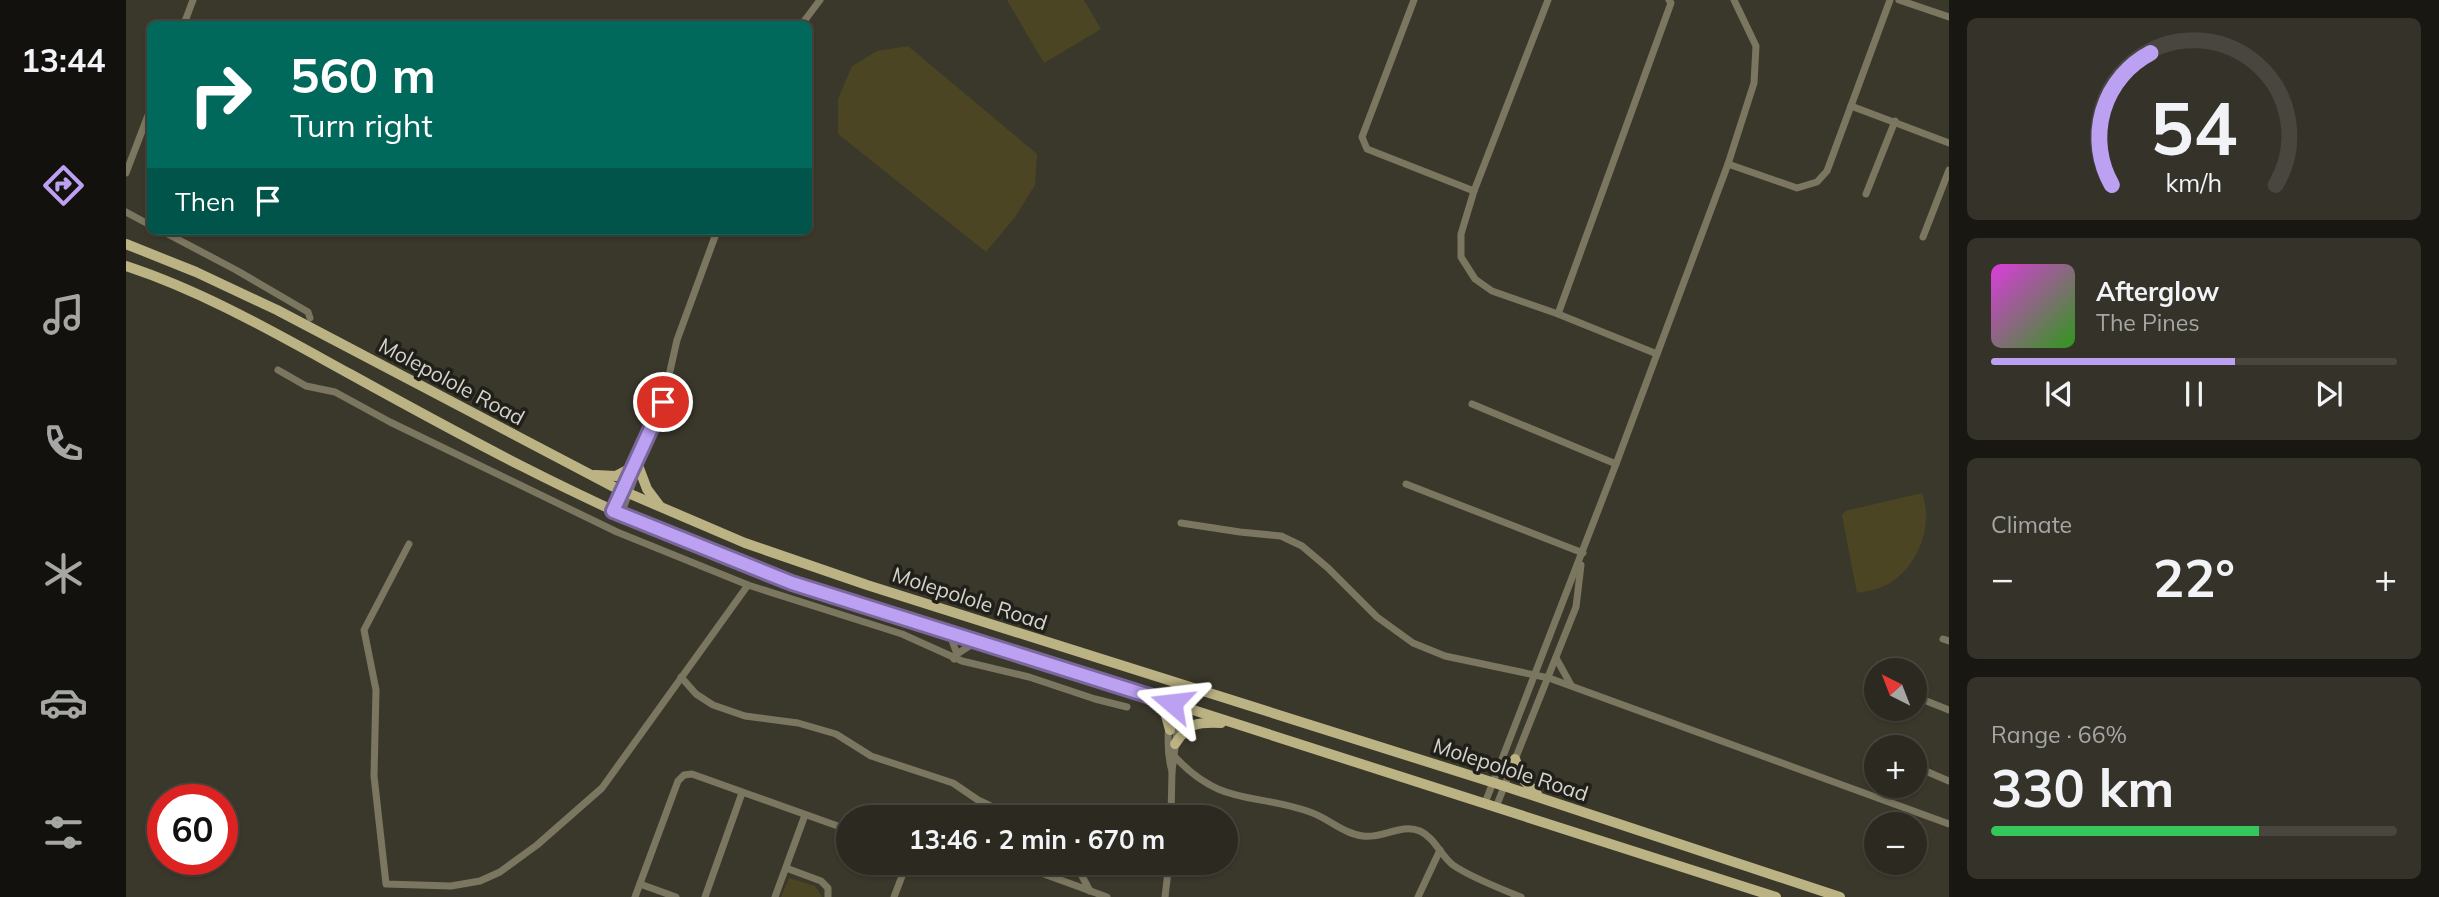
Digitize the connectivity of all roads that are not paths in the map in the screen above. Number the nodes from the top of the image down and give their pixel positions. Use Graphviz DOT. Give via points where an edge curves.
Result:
graph roads {
  1 [pos="193,0"];
  2 [pos="820,0"];
  3 [pos="1415,0"];
  4 [pos="1548,0"];
  5 [pos="1669,0"];
  6 [pos="1734,0"];
  7 [pos="1889,0"];
  8 [pos="1899,0"];
  9 [pos="1949,17"];
  10 [pos="185,21"];
  11 [pos="804,21"];
  12 [pos="1851,106"];
  13 [pos="147,118"];
  14 [pos="1895,121"];
  15 [pos="1949,143"];
  16 [pos="1728,164"];
  17 [pos="1949,170"];
  18 [pos="126,173"];
  19 [pos="1474,191"];
  20 [pos="1866,194"];
  21 [pos="126,212"];
  22 [pos="147,223"];
  23 [pos="170,235"];
  24 [pos="716,235"];
  25 [pos="1923,237"];
  26 [pos="126,244"];
  27 [pos="126,266"];
  28 [pos="1558,314"];
  29 [pos="310,317"];
  30 [pos="1657,354"];
  31 [pos="278,370"];
  32 [pos="1472,404"];
  33 [pos="1616,464"];
  34 [pos="636,467"];
  35 [pos="589,475"];
  36 [pos="1406,484"];
  37 [pos="625,493"];
  38 [pos="662,509"];
  39 [pos="617,512"];
  40 [pos="1181,523"];
  41 [pos="409,544"];
  42 [pos="1583,553"];
  43 [pos="748,585"];
  44 [pos="949,632"];
  45 [pos="977,641"];
  46 [pos="956,656"];
  47 [pos="1556,658"];
  48 [pos="1536,675"];
  49 [pos="681,677"];
  50 [pos="1549,678"];
  51 [pos="1179,684"];
  52 [pos="1572,686"];
  53 [pos="1147,695"];
  54 [pos="1927,701"];
  55 [pos="1175,704"];
  56 [pos="1127,707"];
  57 [pos="1949,710"];
  58 [pos="1234,724"];
  59 [pos="1170,730"];
  60 [pos="1175,744"];
  61 [pos="1509,744"];
  62 [pos="1519,747"];
  63 [pos="1175,757"];
  64 [pos="1515,759"];
  65 [pos="1172,771"];
  66 [pos="1927,771"];
  67 [pos="1949,780"];
  68 [pos="1499,785"];
  69 [pos="742,793"];
  70 [pos="1542,799"];
  71 [pos="989,805"];
  72 [pos="1171,805"];
  73 [pos="1491,805"];
  74 [pos="805,815"];
  75 [pos="1949,824"];
  76 [pos="836,826"];
  77 [pos="1440,850"];
  78 [pos="786,868"];
  79 [pos="902,875"];
  80 [pos="1046,875"];
  81 [pos="1081,875"];
  82 [pos="1168,875"];
  83 [pos="640,884"];
  84 [pos="1077,887"];
  85 [pos="1090,891"];
  86 [pos="635,897"];
  87 [pos="676,897"];
  88 [pos="705,897"];
  89 [pos="775,897"];
  90 [pos="828,897"];
  91 [pos="894,897"];
  92 [pos="1073,897"];
  93 [pos="1107,897"];
  94 [pos="1165,897"];
  95 [pos="1419,897"];
  96 [pos="1521,897"];
  97 [pos="1776,897"];
  98 [pos="1840,897"];
  1 -- 10 [label="street"];
  2 -- 11 [label="street"];
  3 -- 19 [label="street" via="1362,137 1367,149"];
  4 -- 19 [label="street"];
  5 -- 28 [label="street"];
  6 -- 16 [label="street" via="1756,46 1754,83"];
  7 -- 12 [label="street"];
  8 -- 9 [label="street"];
  12 -- 14 [label="street"];
  12 -- 16 [label="street" via="1827,171 1817,182 1797,188"];
  13 -- 18 [label="street"];
  14 -- 15 [label="street"];
  14 -- 20 [label="street"];
  16 -- 30 [label="street"];
  17 -- 25 [label="street"];
  19 -- 28 [label="street" via="1461,234 1461,257 1475,279 1492,291"];
  21 -- 22 [label="street"];
  23 -- 29 [label="street"];
  24 -- 34 [label="street" via="677,340 663,402"];
  26 -- 35 [label="main road, Molepolole Road" via="277,310"];
  27 -- 39 [label="main road, Molepolole Road" via="185,288 258,324"];
  28 -- 30 [label="street"];
  30 -- 33 [label="street"];
  31 -- 43 [label="street" via="306,387 335,392 617,532"];
  32 -- 33 [label="street"];
  33 -- 42 [label="street"];
  34 -- 35 [label="main road" via="616,476"];
  34 -- 37 [label="street"];
  34 -- 38 [label="main road"];
  35 -- 37 [label="main road, Molepolole Road"];
  36 -- 42 [label="street"];
  37 -- 38 [label="main road, Molepolole Road"];
  37 -- 39 [label="street"];
  38 -- 51 [label="main road, Molepolole Road" via="745,544"];
  39 -- 44 [label="main road, Molepolole Road" via="792,583"];
  40 -- 48 [label="street" via="1281,536 1302,546 1377,617 1413,643 1445,656"];
  41 -- 49 [label="street" via="364,630 376,690 374,776 386,884 450,886 500,872 602,788"];
  42 -- 47 [label="street" via="1576,607"];
  42 -- 48 [label="street"];
  43 -- 46 [label="street"];
  43 -- 49 [label="street"];
  44 -- 45 [label="main road, Molepolole Road"];
  44 -- 46 [label="street"];
  45 -- 46 [label="street"];
  45 -- 53 [label="main road, Molepolole Road"];
  46 -- 56 [label="street"];
  47 -- 50 [label="street"];
  47 -- 52 [label="street"];
  48 -- 50 [label="street"];
  48 -- 61 [label="street"];
  49 -- 71 [label="street" via="713,705 836,734 871,755 953,783"];
  50 -- 52 [label="street"];
  50 -- 62 [label="street"];
  51 -- 55 [label="street"];
  51 -- 68 [label="main road, Molepolole Road"];
  52 -- 75 [label="street"];
  53 -- 55 [label="main road, Molepolole Road"];
  53 -- 59 [label="main road" via="1165,712"];
  54 -- 57 [label="street"];
  55 -- 58 [label="main road, Molepolole Road"];
  55 -- 59 [label="street"];
  55 -- 60 [label="street"];
  58 -- 60 [label="main road" via="1191,725"];
  58 -- 73 [label="main road, Molepolole Road"];
  59 -- 65 [label="street"];
  60 -- 63 [label="street"];
  61 -- 62 [label="street"];
  61 -- 68 [label="street"];
  62 -- 64 [label="street"];
  63 -- 65 [label="street"];
  63 -- 77 [label="street" via="1197,779 1227,793 1303,810 1360,836 1418,830"];
  64 -- 68 [label="street"];
  64 -- 70 [label="main road" via="1526,785"];
  65 -- 72 [label="street"];
  66 -- 67 [label="street"];
  68 -- 70 [label="main road, Molepolole Road"];
  68 -- 73 [label="street"];
  69 -- 74 [label="street"];
  69 -- 83 [label="street" via="684,775"];
  69 -- 88 [label="street"];
  70 -- 98 [label="main road, Molepolole Road"];
  73 -- 97 [label="main road, Molepolole Road"];
  74 -- 76 [label="street"];
  74 -- 78 [label="street"];
  77 -- 95 [label="street"];
  77 -- 96 [label="street" via="1457,867"];
  78 -- 89 [label="street"];
  78 -- 90 [label="street" via="821,881 828,888"];
  79 -- 91 [label="street"];
  80 -- 84 [label="street"];
  81 -- 85 [label="street"];
  82 -- 94 [label="street"];
  83 -- 86 [label="street"];
  83 -- 87 [label="street"];
  84 -- 85 [label="street"];
  84 -- 92 [label="street"];
  85 -- 93 [label="street"];
}
